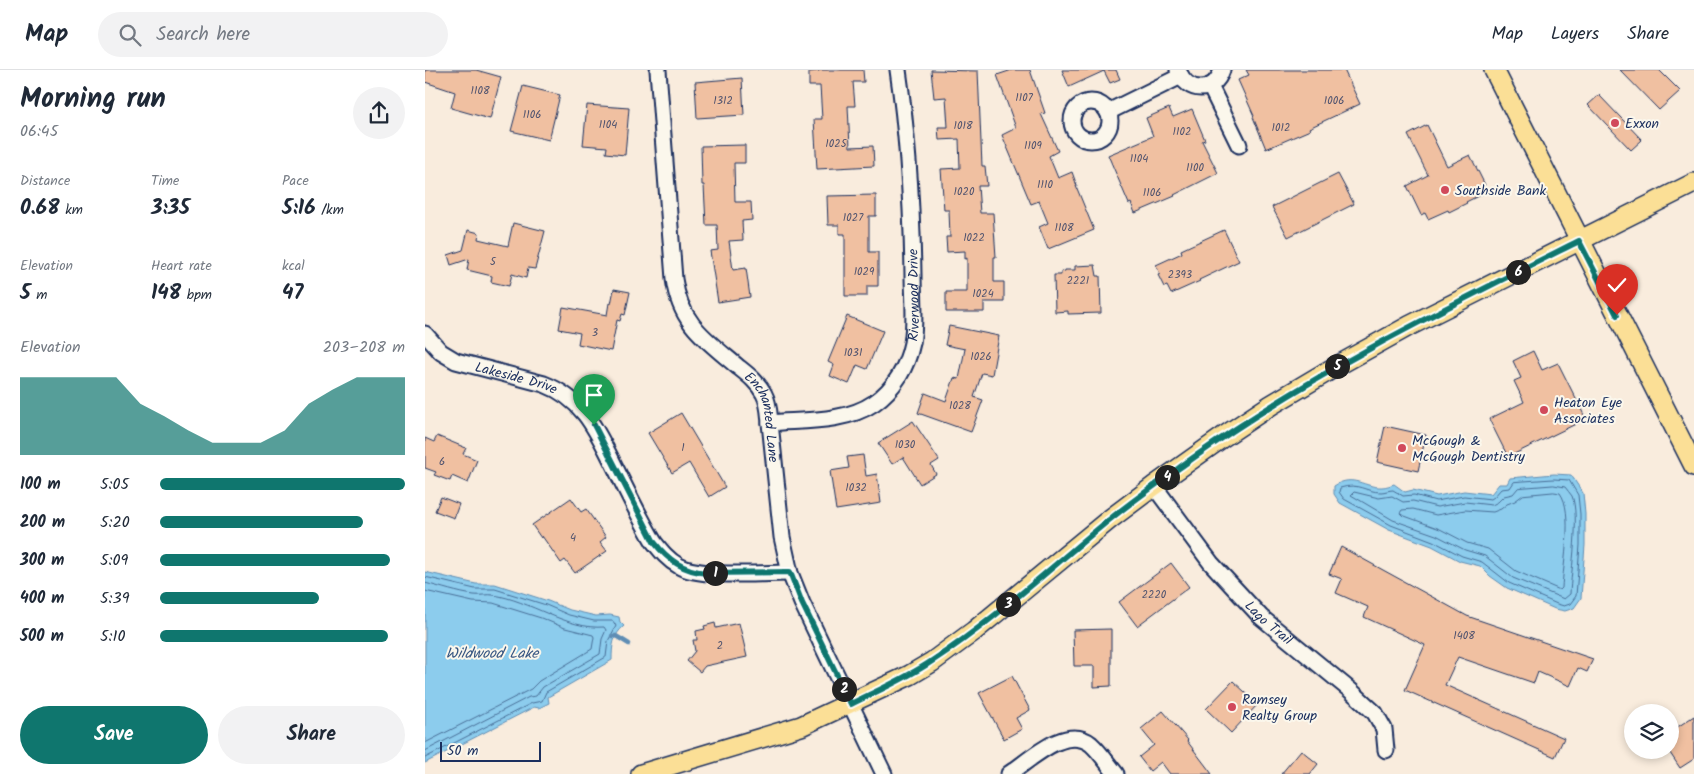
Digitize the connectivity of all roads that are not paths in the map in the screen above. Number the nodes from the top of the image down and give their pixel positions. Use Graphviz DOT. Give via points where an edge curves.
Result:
graph roads {
  1 [pos="658,70"];
  2 [pos="898,70"];
  3 [pos="1222,70"];
  4 [pos="1494,70"];
  5 [pos="1180,73"];
  6 [pos="1210,86"];
  7 [pos="1108,112"];
  8 [pos="1239,145"];
  9 [pos="1694,183"];
  10 [pos="1579,241"];
  11 [pos="425,334"];
  12 [pos="770,424"];
  13 [pos="1694,466"];
  14 [pos="1154,486"];
  15 [pos="790,572"];
  16 [pos="851,704"];
  17 [pos="1386,750"];
  18 [pos="641,774"];
  19 [pos="884,774"];
  20 [pos="1009,774"];
  21 [pos="1116,774"];
  1 -- 12 [label="street, Enchanted Lane" via="677,296 695,330 759,387 767,401"];
  2 -- 12 [label="street, Riverwood Drive" via="907,139 913,233 913,333 907,360 890,388 866,407 846,415"];
  3 -- 6 [label="street"];
  4 -- 10 [label="main road"];
  5 -- 6 [label="street" via="1190,86"];
  5 -- 7 [label="street"];
  6 -- 8 [label="street"];
  9 -- 10 [label="main road"];
  10 -- 13 [label="main road"];
  10 -- 14 [label="main road" via="1335,367 1233,430"];
  11 -- 15 [label="street, Lakeside Drive" via="456,361 544,384 573,400 594,425 654,542 679,566 707,573"];
  12 -- 15 [label="street, Enchanted Lane" via="781,532"];
  14 -- 16 [label="main road" via="953,647 910,675"];
  14 -- 17 [label="street, Lago Trail" via="1211,564 1261,617 1375,713 1384,729"];
  15 -- 16 [label="street, Enchanted Lane"];
  16 -- 18 [label="main road" via="801,726"];
  16 -- 19 [label="street, Enchanted Lane"];
  20 -- 21 [label="street" via="1059,740 1067,738 1077,738 1091,745"];
}
